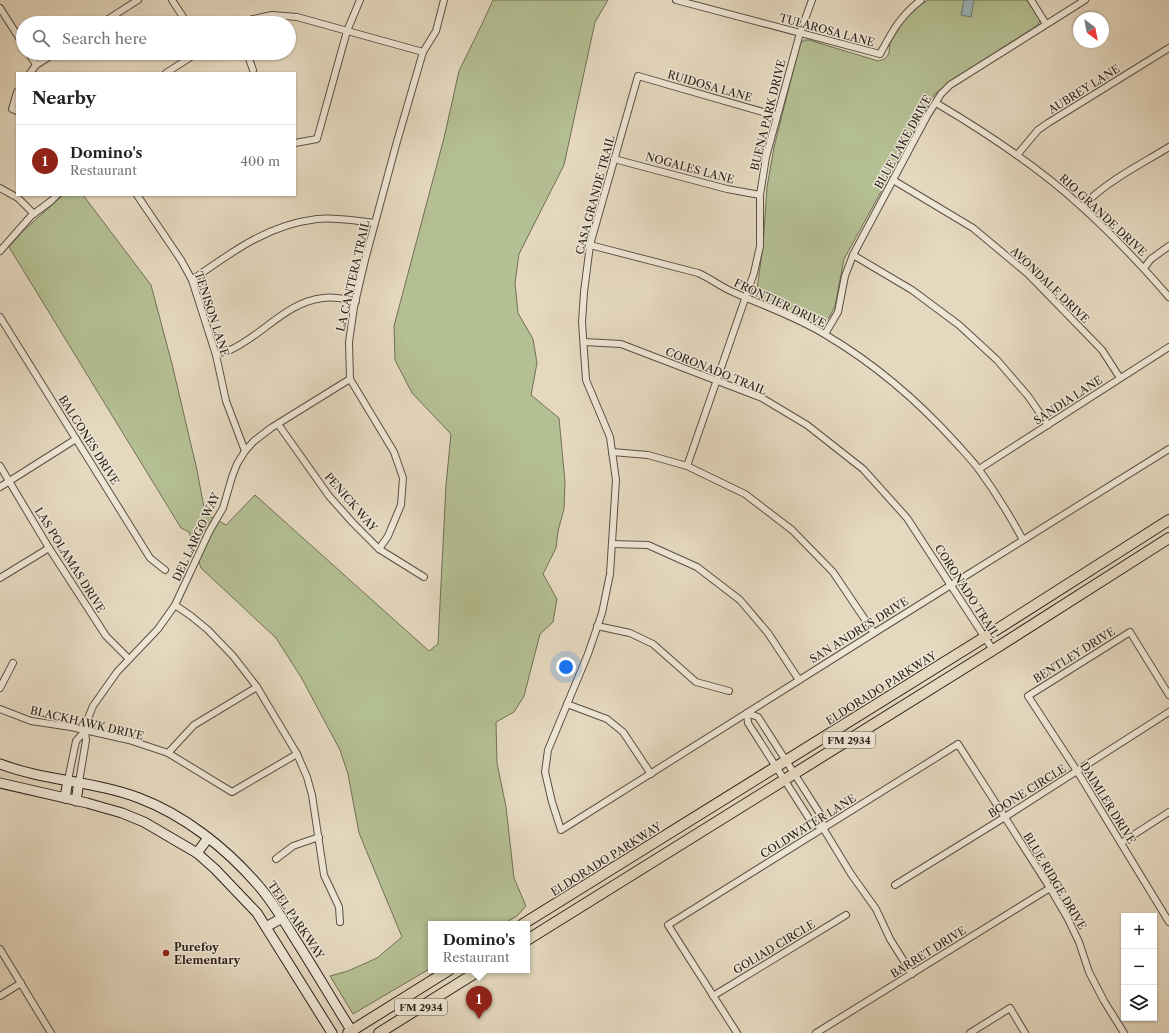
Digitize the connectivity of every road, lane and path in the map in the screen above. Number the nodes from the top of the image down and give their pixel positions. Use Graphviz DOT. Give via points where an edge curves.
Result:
graph roads {
  1 [pos="138,0"];
  2 [pos="172,0"];
  3 [pos="360,0"];
  4 [pos="444,0"];
  5 [pos="676,0"];
  6 [pos="812,0"];
  7 [pos="921,0"];
  8 [pos="1031,0"];
  9 [pos="1085,0"];
  10 [pos="0,8"];
  11 [pos="113,16"];
  12 [pos="182,16"];
  13 [pos="267,16"];
  14 [pos="284,16"];
  15 [pos="296,17"];
  16 [pos="1046,24"];
  17 [pos="347,31"];
  18 [pos="16,33"];
  19 [pos="800,33"];
  20 [pos="1169,48"];
  21 [pos="423,52"];
  22 [pos="33,60"];
  23 [pos="44,60"];
  24 [pos="186,60"];
  25 [pos="249,60"];
  26 [pos="36,65"];
  27 [pos="253,70"];
  28 [pos="31,72"];
  29 [pos="168,72"];
  30 [pos="638,76"];
  31 [pos="16,98"];
  32 [pos="936,103"];
  33 [pos="14,110"];
  34 [pos="777,116"];
  35 [pos="296,143"];
  36 [pos="1169,147"];
  37 [pos="1017,155"];
  38 [pos="614,159"];
  39 [pos="893,180"];
  40 [pos="0,188"];
  41 [pos="760,195"];
  42 [pos="56,196"];
  43 [pos="138,196"];
  44 [pos="1082,207"];
  45 [pos="33,213"];
  46 [pos="375,223"];
  47 [pos="590,245"];
  48 [pos="1169,246"];
  49 [pos="0,251"];
  50 [pos="853,255"];
  51 [pos="1144,268"];
  52 [pos="192,280"];
  53 [pos="745,297"];
  54 [pos="1169,297"];
  55 [pos="356,301"];
  56 [pos="0,317"];
  57 [pos="825,334"];
  58 [pos="584,342"];
  59 [pos="1169,347"];
  60 [pos="216,355"];
  61 [pos="1120,378"];
  62 [pos="350,379"];
  63 [pos="717,381"];
  64 [pos="278,424"];
  65 [pos="1048,425"];
  66 [pos="76,439"];
  67 [pos="1169,449"];
  68 [pos="245,451"];
  69 [pos="612,452"];
  70 [pos="0,466"];
  71 [pos="687,466"];
  72 [pos="979,469"];
  73 [pos="10,481"];
  74 [pos="0,487"];
  75 [pos="1169,520"];
  76 [pos="1169,538"];
  77 [pos="1024,540"];
  78 [pos="612,544"];
  79 [pos="50,548"];
  80 [pos="379,549"];
  81 [pos="165,570"];
  82 [pos="424,577"];
  83 [pos="0,578"];
  84 [pos="951,584"];
  85 [pos="175,605"];
  86 [pos="597,626"];
  87 [pos="874,633"];
  88 [pos="985,637"];
  89 [pos="993,650"];
  90 [pos="129,659"];
  91 [pos="13,663"];
  92 [pos="799,680"];
  93 [pos="257,687"];
  94 [pos="0,688"];
  95 [pos="729,691"];
  96 [pos="1169,695"];
  97 [pos="1028,696"];
  98 [pos="567,704"];
  99 [pos="0,710"];
  100 [pos="1169,712"];
  101 [pos="747,713"];
  102 [pos="85,731"];
  103 [pos="958,744"];
  104 [pos="168,753"];
  105 [pos="297,754"];
  106 [pos="786,761"];
  107 [pos="0,764"];
  108 [pos="776,767"];
  109 [pos="1077,771"];
  110 [pos="651,774"];
  111 [pos="794,774"];
  112 [pos="68,780"];
  113 [pos="784,780"];
  114 [pos="79,782"];
  115 [pos="0,783"];
  116 [pos="65,798"];
  117 [pos="76,800"];
  118 [pos="1169,812"];
  119 [pos="1005,817"];
  120 [pos="823,828"];
  121 [pos="561,830"];
  122 [pos="319,837"];
  123 [pos="208,838"];
  124 [pos="1121,843"];
  125 [pos="197,853"];
  126 [pos="276,858"];
  127 [pos="895,885"];
  128 [pos="1050,888"];
  129 [pos="846,915"];
  130 [pos="282,918"];
  131 [pos="528,921"];
  132 [pos="340,922"];
  133 [pos="1169,922"];
  134 [pos="266,927"];
  135 [pos="530,938"];
  136 [pos="0,949"];
  137 [pos="444,973"];
  138 [pos="475,973"];
  139 [pos="912,974"];
  140 [pos="21,983"];
  141 [pos="0,996"];
  142 [pos="713,996"];
  143 [pos="351,1032"];
  144 [pos="51,1033"];
  145 [pos="332,1033"];
  146 [pos="380,1033"];
  147 [pos="737,1033"];
  148 [pos="816,1033"];
  149 [pos="970,1033"];
  150 [pos="1025,1033"];
  151 [pos="1124,1033"];
  1 -- 11 [label="street"];
  2 -- 12 [label="street"];
  3 -- 17 [label="street"];
  4 -- 21 [label="street, LA CANTERA TRAIL" via="436,31"];
  5 -- 19 [label="street, TULAROSA LANE"];
  6 -- 19 [label="street, BUENA PARK DRIVE"];
  7 -- 19 [label="street, TULAROSA LANE" via="897,23 880,54"];
  8 -- 16 [label="street"];
  9 -- 16 [label="street, BLUE LAKE DRIVE"];
  10 -- 18 [label="street"];
  13 -- 14 [label="street"];
  15 -- 17 [label="street"];
  16 -- 32 [label="street, BLUE LAKE DRIVE" via="950,85"];
  17 -- 21 [label="street"];
  17 -- 35 [label="street" via="316,139"];
  19 -- 34 [label="street, BUENA PARK DRIVE"];
  20 -- 37 [label="street, AUBREY LANE" via="1038,130"];
  21 -- 46 [label="street, LA CANTERA TRAIL"];
  22 -- 26 [label="street"];
  23 -- 26 [label="street"];
  24 -- 29 [label="street"];
  25 -- 27 [label="street"];
  26 -- 28 [label="street"];
  30 -- 34 [label="street, RUIDOSA LANE"];
  30 -- 38 [label="street, CASA GRANDE TRAIL"];
  31 -- 33 [label="street"];
  32 -- 37 [label="street, RIO GRANDE DRIVE"];
  32 -- 39 [label="street, BLUE LAKE DRIVE"];
  34 -- 41 [label="street, BUENA PARK DRIVE" via="766,157"];
  36 -- 44 [label="street" via="1102,189"];
  37 -- 44 [label="street, RIO GRANDE DRIVE"];
  38 -- 41 [label="street, NOGALES LANE" via="726,189"];
  38 -- 47 [label="street, CASA GRANDE TRAIL"];
  39 -- 50 [label="street, BLUE LAKE DRIVE"];
  39 -- 61 [label="street, AVONDALE DRIVE" via="973,228 1028,274 1102,350"];
  40 -- 45 [label="street" via="18,198"];
  41 -- 53 [label="street, BUENA PARK DRIVE" via="760,246"];
  42 -- 45 [label="street"];
  43 -- 52 [label="street, TENISON LANE"];
  44 -- 51 [label="street, RIO GRANDE DRIVE"];
  45 -- 49 [label="street"];
  46 -- 52 [label="street" via="336,218 293,223 274,229 238,248"];
  46 -- 55 [label="street, LA CANTERA TRAIL"];
  47 -- 53 [label="street, FRONTIER DRIVE" via="698,273"];
  47 -- 58 [label="street, CASA GRANDE TRAIL" via="582,322"];
  48 -- 51 [label="street" via="1151,259"];
  50 -- 57 [label="street, BLUE LAKE DRIVE" via="845,276 838,312"];
  50 -- 65 [label="street" via="912,290 959,325 997,360 1028,396"];
  51 -- 54 [label="street, RIO GRANDE DRIVE"];
  52 -- 60 [label="street, TENISON LANE"];
  53 -- 57 [label="street, FRONTIER DRIVE"];
  53 -- 63 [label="street, BUENA PARK DRIVE"];
  55 -- 60 [label="street" via="323,298 303,302 235,348"];
  55 -- 62 [label="street, LA CANTERA TRAIL" via="349,342"];
  56 -- 66 [label="street, BALCONES DRIVE"];
  57 -- 72 [label="street, FRONTIER DRIVE" via="858,355 900,388 940,425"];
  58 -- 63 [label="street, CORONADO TRAIL" via="621,344"];
  58 -- 69 [label="street, CASA GRANDE TRAIL" via="586,380 610,437"];
  59 -- 61 [label="street, SANDIA LANE"];
  60 -- 68 [label="street, TENISON LANE" via="226,402"];
  61 -- 65 [label="street, SANDIA LANE"];
  62 -- 64 [label="street, DEL LARGO WAY"];
  62 -- 80 [label="street, LA CANTERA TRAIL" via="394,452 403,478 401,505 388,536"];
  63 -- 71 [label="street, BUENA PARK DRIVE"];
  63 -- 84 [label="street, CORONADO TRAIL" via="762,398 807,425 863,469 907,518"];
  64 -- 68 [label="street, DEL LARGO WAY" via="254,441"];
  64 -- 80 [label="street, PENICK WAY" via="329,496"];
  65 -- 72 [label="street, SANDIA LANE"];
  66 -- 73 [label="street"];
  66 -- 81 [label="street, BALCONES DRIVE" via="150,558"];
  67 -- 77 [label="street, SAN ANDRES DRIVE"];
  68 -- 85 [label="street, DEL LARGO WAY" via="237,464 223,508"];
  69 -- 71 [label="street" via="648,455"];
  69 -- 78 [label="street, CASA GRANDE TRAIL" via="616,480"];
  70 -- 73 [label="street, LAS POLAMAS DRIVE"];
  71 -- 87 [label="street" via="745,494 792,530 833,572"];
  72 -- 77 [label="street, FRONTIER DRIVE"];
  73 -- 74 [label="street"];
  73 -- 79 [label="street, LAS POLAMAS DRIVE"];
  75 -- 88 [label="main road, ELDORADO PARKWAY / FM 2934"];
  76 -- 89 [label="main road, FM 2934"];
  77 -- 84 [label="street, SAN ANDRES DRIVE"];
  78 -- 86 [label="street, CASA GRANDE TRAIL" via="610,574"];
  78 -- 92 [label="street" via="648,546 697,567 740,600 768,632"];
  79 -- 83 [label="street"];
  79 -- 90 [label="street, LAS POLAMAS DRIVE" via="106,636"];
  80 -- 82 [label="street, PENICK WAY"];
  84 -- 87 [label="street, SAN ANDRES DRIVE"];
  84 -- 88 [label="street, CORONADO TRAIL"];
  85 -- 90 [label="street, DEL LARGO WAY" via="158,629"];
  85 -- 93 [label="street" via="208,630 233,656"];
  86 -- 95 [label="street" via="630,634 653,644 696,682"];
  86 -- 98 [label="street, CASA GRANDE TRAIL"];
  87 -- 92 [label="street, SAN ANDRES DRIVE"];
  88 -- 89 [label="street, CORONADO TRAIL"];
  88 -- 106 [label="main road, ELDORADO PARKWAY / FM 2934"];
  89 -- 111 [label="main road, FM 2934"];
  90 -- 102 [label="street, DEL LARGO WAY" via="93,706"];
  91 -- 94 [label="street"];
  92 -- 101 [label="street, SAN ANDRES DRIVE"];
  93 -- 104 [label="street" via="194,725"];
  93 -- 105 [label="street"];
  96 -- 97 [label="street, BENTLEY DRIVE" via="1130,632"];
  97 -- 109 [label="street, DAIMLER DRIVE"];
  98 -- 110 [label="street" via="607,719 623,732"];
  98 -- 121 [label="street, CASA GRANDE TRAIL" via="548,750 545,772"];
  99 -- 102 [label="street, BLACKHAWK DRIVE" via="31,722"];
  100 -- 109 [label="street, BOONE CIRCLE"];
  101 -- 106 [label="street" via="758,717"];
  101 -- 108 [label="street" via="748,723"];
  101 -- 110 [label="street, SAN ANDRES DRIVE"];
  102 -- 104 [label="street, BLACKHAWK DRIVE" via="129,740"];
  102 -- 112 [label="street, DEL LARGO WAY" via="76,741"];
  102 -- 114 [label="street, DEL LARGO WAY" via="86,740"];
  103 -- 119 [label="street, BLUE RIDGE DRIVE"];
  103 -- 120 [label="street, COLDWATER LANE"];
  104 -- 105 [label="street, BLACKHAWK DRIVE" via="232,792"];
  105 -- 122 [label="street" via="312,795"];
  106 -- 108 [label="main road, ELDORADO PARKWAY / FM 2934"];
  106 -- 111 [label="street"];
  107 -- 112 [label="main road, TEEL PARKWAY"];
  108 -- 113 [label="street"];
  108 -- 131 [label="main road, ELDORADO PARKWAY / FM 2934"];
  109 -- 119 [label="street, BOONE CIRCLE"];
  109 -- 124 [label="street, DAIMLER DRIVE"];
  110 -- 121 [label="street, SAN ANDRES DRIVE"];
  111 -- 113 [label="main road, FM 2934"];
  111 -- 120 [label="street" via="822,817"];
  112 -- 114 [label="main road, TEEL PARKWAY"];
  112 -- 116 [label="main road"];
  113 -- 120 [label="street" via="812,823"];
  113 -- 135 [label="main road, FM 2934"];
  114 -- 117 [label="main road"];
  114 -- 123 [label="main road, TEEL PARKWAY" via="138,798 190,824"];
  115 -- 116 [label="main road"];
  116 -- 117 [label="main road"];
  117 -- 125 [label="main road" via="117,811 144,822"];
  118 -- 124 [label="street"];
  119 -- 127 [label="street, BOONE CIRCLE"];
  119 -- 128 [label="street, BLUE RIDGE DRIVE"];
  120 -- 139 [label="street" via="876,909 890,939"];
  120 -- 142 [label="street, COLDWATER LANE" via="668,925"];
  122 -- 126 [label="street" via="292,846"];
  122 -- 132 [label="street" via="324,875 339,907"];
  123 -- 125 [label="main road"];
  123 -- 130 [label="main road, TEEL PARKWAY" via="259,885"];
  124 -- 133 [label="street, DAIMLER DRIVE"];
  125 -- 134 [label="main road" via="215,868 257,913"];
  128 -- 139 [label="street, BARRET DRIVE"];
  128 -- 151 [label="street, BLUE RIDGE DRIVE" via="1079,942 1089,972"];
  129 -- 142 [label="street, GOLIAD CIRCLE"];
  130 -- 134 [label="main road"];
  130 -- 143 [label="main road, TEEL PARKWAY"];
  134 -- 145 [label="main road"];
  136 -- 140 [label="street"];
  137 -- 143 [label="main road, FM 2934"];
  138 -- 146 [label="main road, FM 2934"];
  139 -- 148 [label="street, BARRET DRIVE"];
  140 -- 141 [label="street"];
  140 -- 144 [label="street"];
  142 -- 147 [label="street"];
  149 -- 150 [label="street" via="1010,1008"];
}
